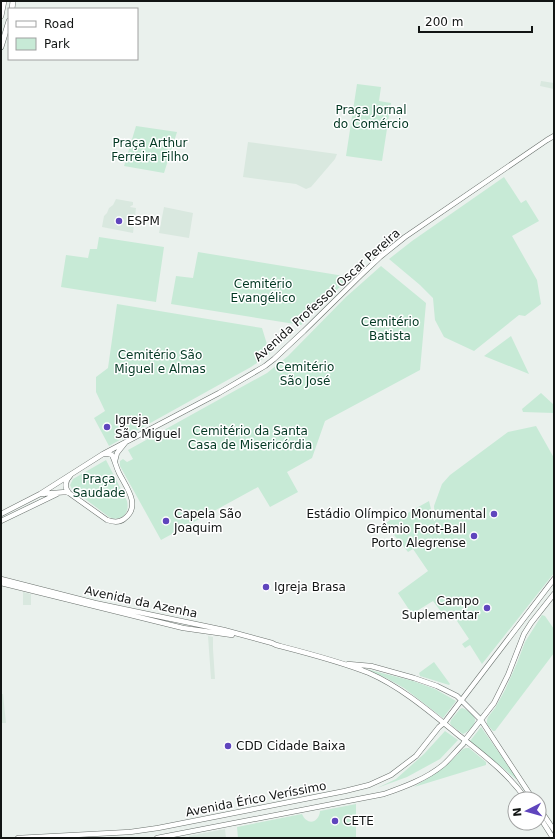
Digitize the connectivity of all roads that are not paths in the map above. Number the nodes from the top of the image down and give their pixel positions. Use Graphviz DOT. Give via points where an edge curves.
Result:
graph roads {
  1 [pos="4,1"];
  2 [pos="1,16"];
  3 [pos="8,24"];
  4 [pos="1,47"];
  5 [pos="554,136"];
  6 [pos="126,442"];
  7 [pos="103,454"];
  8 [pos="115,462"];
  9 [pos="74,472"];
  10 [pos="61,492"];
  11 [pos="69,493"];
  12 [pos="40,494"];
  13 [pos="1,514"];
  14 [pos="1,521"];
  15 [pos="1,579"];
  16 [pos="554,580"];
  17 [pos="1,583"];
  18 [pos="554,594"];
  19 [pos="276,645"];
  20 [pos="342,663"];
  21 [pos="462,700"];
  22 [pos="481,720"];
  23 [pos="444,723"];
  24 [pos="465,740"];
  25 [pos="520,791"];
  26 [pos="528,791"];
  27 [pos="547,820"];
  28 [pos="547,829"];
  29 [pos="554,830"];
  30 [pos="18,838"];
  31 [pos="157,838"];
  32 [pos="553,838"];
  1 -- 2 [label="main road"];
  3 -- 4 [label="main road"];
  5 -- 6 [label="main road, Avenida Professor Oscar Pereira" via="380,257 265,366"];
  6 -- 7 [label="main road, Avenida Professor Oscar Pereira"];
  6 -- 8 [label="main road" via="117,453"];
  7 -- 8 [label="main road" via="112,455"];
  7 -- 9 [label="main road, Avenida Professor Oscar Pereira"];
  8 -- 11 [label="main road" via="133,500 131,512 121,521 107,520"];
  9 -- 11 [label="main road" via="65,483"];
  9 -- 12 [label="main road, Avenida Professor Oscar Pereira"];
  10 -- 11 [label="main road"];
  10 -- 12 [label="main road"];
  10 -- 14 [label="main road"];
  12 -- 13 [label="main road, Avenida Professor Oscar Pereira"];
  15 -- 19 [label="main road, Avenida da Azenha" via="224,630"];
  16 -- 21 [label="main road, Avenida Érico Veríssimo"];
  17 -- 19 [label="main road, Avenida da Azenha" via="183,628 229,634"];
  18 -- 22 [label="main road, Avenida Érico Veríssimo" via="524,634 500,693"];
  19 -- 20 [label="main road, Avenida da Azenha"];
  20 -- 21 [label="main road, Avenida da Azenha" via="370,666 437,686"];
  20 -- 23 [label="main road, Avenida da Azenha" via="391,684"];
  21 -- 22 [label="main road, Avenida da Azenha"];
  21 -- 23 [label="main road, Avenida Érico Veríssimo"];
  22 -- 24 [label="main road, Avenida Érico Veríssimo"];
  22 -- 26 [label="main road, Avenida da Azenha"];
  23 -- 24 [label="main road, Avenida da Azenha"];
  23 -- 30 [label="main road, Avenida Érico Veríssimo" via="416,756 391,775 369,785 178,825 130,832"];
  24 -- 25 [label="main road, Avenida da Azenha" via="501,769"];
  24 -- 31 [label="main road, Avenida Érico Veríssimo" via="443,765 429,775 406,787 384,794"];
  27 -- 29 [label="main road"];
  28 -- 32 [label="main road"];
}
